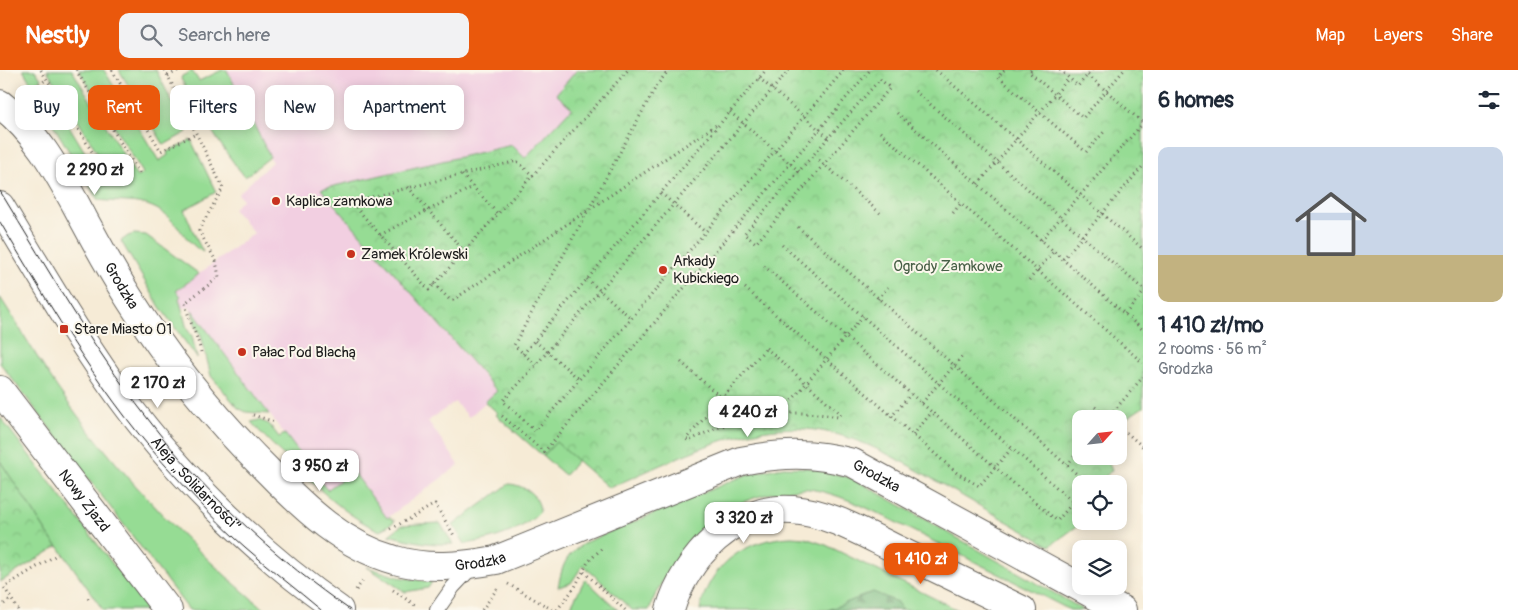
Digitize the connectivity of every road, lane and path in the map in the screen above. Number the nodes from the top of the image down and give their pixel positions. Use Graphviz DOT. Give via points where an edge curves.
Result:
graph roads {
  1 [pos="41,70"];
  2 [pos="76,70"];
  3 [pos="112,70"];
  4 [pos="165,70"];
  5 [pos="179,70"];
  6 [pos="628,70"];
  7 [pos="765,70"];
  8 [pos="789,70"];
  9 [pos="844,70"];
  10 [pos="870,70"];
  11 [pos="936,70"];
  12 [pos="1004,70"];
  13 [pos="1031,70"];
  14 [pos="1060,70"];
  15 [pos="1092,70"];
  16 [pos="1124,70"];
  17 [pos="667,71"];
  18 [pos="1088,75"];
  19 [pos="168,76"];
  20 [pos="759,78"];
  21 [pos="1069,78"];
  22 [pos="47,79"];
  23 [pos="37,85"];
  24 [pos="772,89"];
  25 [pos="915,91"];
  26 [pos="1106,91"];
  27 [pos="1055,94"];
  28 [pos="0,104"];
  29 [pos="730,112"];
  30 [pos="1040,112"];
  31 [pos="897,113"];
  32 [pos="804,117"];
  33 [pos="724,120"];
  34 [pos="743,123"];
  35 [pos="1143,123"];
  36 [pos="819,129"];
  37 [pos="880,132"];
  38 [pos="1104,132"];
  39 [pos="196,134"];
  40 [pos="829,138"];
  41 [pos="1016,139"];
  42 [pos="774,151"];
  43 [pos="819,160"];
  44 [pos="997,162"];
  45 [pos="790,163"];
  46 [pos="825,165"];
  47 [pos="1143,166"];
  48 [pos="800,172"];
  49 [pos="140,174"];
  50 [pos="462,175"];
  51 [pos="533,176"];
  52 [pos="110,182"];
  53 [pos="978,184"];
  54 [pos="473,187"];
  55 [pos="408,188"];
  56 [pos="661,193"];
  57 [pos="1081,195"];
  58 [pos="961,203"];
  59 [pos="674,204"];
  60 [pos="0,206"];
  61 [pos="428,210"];
  62 [pos="588,210"];
  63 [pos="953,213"];
  64 [pos="498,214"];
  65 [pos="881,214"];
  66 [pos="1102,214"];
  67 [pos="1061,218"];
  68 [pos="798,227"];
  69 [pos="705,232"];
  70 [pos="380,236"];
  71 [pos="1083,236"];
  72 [pos="1041,240"];
  73 [pos="782,245"];
  74 [pos="1143,250"];
  75 [pos="464,251"];
  76 [pos="1054,251"];
  77 [pos="1063,259"];
  78 [pos="764,266"];
  79 [pos="1038,270"];
  80 [pos="587,279"];
  81 [pos="1029,280"];
  82 [pos="434,284"];
  83 [pos="888,287"];
  84 [pos="744,288"];
  85 [pos="600,290"];
  86 [pos="1143,291"];
  87 [pos="878,299"];
  88 [pos="1125,314"];
  89 [pos="863,316"];
  90 [pos="631,318"];
  91 [pos="1143,330"];
  92 [pos="846,337"];
  93 [pos="535,340"];
  94 [pos="548,351"];
  95 [pos="523,354"];
  96 [pos="964,354"];
  97 [pos="202,355"];
  98 [pos="826,360"];
  99 [pos="680,362"];
  100 [pos="1143,363"];
  101 [pos="536,365"];
  102 [pos="954,366"];
  103 [pos="1143,377"];
  104 [pos="579,379"];
  105 [pos="806,384"];
  106 [pos="939,384"];
  107 [pos="0,390"];
  108 [pos="911,394"];
  109 [pos="722,398"];
  110 [pos="922,403"];
  111 [pos="1095,407"];
  112 [pos="1099,410"];
  113 [pos="1115,410"];
  114 [pos="782,412"];
  115 [pos="932,412"];
  116 [pos="502,416"];
  117 [pos="891,417"];
  118 [pos="744,418"];
  119 [pos="1128,434"];
  120 [pos="913,435"];
  121 [pos="1143,446"];
  122 [pos="1012,448"];
  123 [pos="1072,459"];
  124 [pos="1067,465"];
  125 [pos="995,467"];
  126 [pos="1078,475"];
  127 [pos="1072,501"];
  128 [pos="1072,503"];
  129 [pos="399,523"];
  130 [pos="458,542"];
  131 [pos="58,554"];
  132 [pos="475,564"];
  133 [pos="368,574"];
  134 [pos="500,587"];
  135 [pos="392,589"];
  136 [pos="517,591"];
  137 [pos="11,599"];
  138 [pos="340,603"];
  139 [pos="415,605"];
  140 [pos="0,607"];
  141 [pos="18,610"];
  142 [pos="168,610"];
  143 [pos="437,610"];
  144 [pos="482,610"];
  145 [pos="555,610"];
  146 [pos="625,610"];
  147 [pos="670,610"];
  148 [pos="1022,610"];
  149 [pos="1122,610"];
  1 -- 22 [label="path"];
  2 -- 49 [label="path"];
  3 -- 39 [label="path" via="160,151"];
  4 -- 19 [label="path"];
  5 -- 19 [label="path"];
  6 -- 51 [label="path"];
  7 -- 20 [label="path"];
  8 -- 24 [label="path"];
  9 -- 32 [label="path"];
  10 -- 36 [label="path"];
  11 -- 41 [label="path"];
  12 -- 30 [label="path" via="998,77"];
  13 -- 27 [label="path" via="1029,72"];
  14 -- 21 [label="path"];
  15 -- 18 [label="path"];
  16 -- 26 [label="path"];
  17 -- 62 [label="path"];
  18 -- 21 [label="path" via="1078,86"];
  18 -- 26 [label="path"];
  19 -- 39 [label="path"];
  20 -- 24 [label="path"];
  20 -- 29 [label="path"];
  21 -- 27 [label="path"];
  22 -- 23 [label="path"];
  22 -- 52 [label="path"];
  24 -- 32 [label="path"];
  24 -- 34 [label="path"];
  25 -- 44 [label="path"];
  26 -- 27 [label="path" via="1083,118"];
  26 -- 35 [label="path"];
  27 -- 30 [label="path"];
  28 -- 132 [label="main road, Grodzka" via="30,131 54,166 129,298 172,361 238,442 276,480 314,516 366,550 419,565"];
  29 -- 33 [label="path"];
  29 -- 34 [label="path"];
  30 -- 38 [label="path" via="1086,152"];
  30 -- 41 [label="path"];
  31 -- 53 [label="path"];
  32 -- 36 [label="path"];
  32 -- 42 [label="path"];
  33 -- 56 [label="path"];
  33 -- 62 [label="path"];
  34 -- 42 [label="path"];
  34 -- 59 [label="path"];
  35 -- 57 [label="path"];
  36 -- 40 [label="path"];
  36 -- 45 [label="path"];
  37 -- 58 [label="path"];
  39 -- 97 [label="path" via="223,188 200,228 216,262 219,277 185,303"];
  40 -- 46 [label="path" via="880,79 890,88"];
  40 -- 48 [label="path"];
  41 -- 44 [label="path"];
  41 -- 57 [label="path"];
  42 -- 45 [label="path"];
  42 -- 69 [label="path"];
  43 -- 46 [label="path"];
  44 -- 53 [label="path"];
  44 -- 67 [label="path"];
  45 -- 48 [label="path"];
  45 -- 116 [label="path" via="544,452"];
  46 -- 48 [label="path" via="756,243 744,234"];
  46 -- 65 [label="path"];
  47 -- 66 [label="path"];
  50 -- 51 [label="path" via="517,161"];
  50 -- 54 [label="path"];
  50 -- 55 [label="path"];
  51 -- 64 [label="path"];
  53 -- 72 [label="path"];
  54 -- 61 [label="path"];
  54 -- 64 [label="path"];
  55 -- 61 [label="path"];
  55 -- 70 [label="path" via="351,202"];
  56 -- 59 [label="path"];
  56 -- 80 [label="path"];
  57 -- 66 [label="path"];
  57 -- 67 [label="path"];
  58 -- 63 [label="path"];
  58 -- 79 [label="path"];
  59 -- 69 [label="path"];
  59 -- 85 [label="path"];
  60 -- 138 [label="main road, Aleja „Solidarności”" via="112,384 182,470 286,569"];
  61 -- 70 [label="path"];
  61 -- 75 [label="path"];
  62 -- 82 [label="path" via="453,300"];
  62 -- 95 [label="path" via="514,345"];
  64 -- 75 [label="path"];
  66 -- 71 [label="path"];
  66 -- 74 [label="path"];
  67 -- 71 [label="path"];
  67 -- 72 [label="path"];
  68 -- 87 [label="path"];
  69 -- 90 [label="path"];
  70 -- 82 [label="path" via="429,290"];
  71 -- 77 [label="path"];
  71 -- 86 [label="path"];
  72 -- 76 [label="path"];
  73 -- 89 [label="path"];
  75 -- 82 [label="path"];
  76 -- 77 [label="path"];
  76 -- 79 [label="path"];
  77 -- 88 [label="path"];
  78 -- 92 [label="path"];
  79 -- 81 [label="path"];
  79 -- 100 [label="path"];
  80 -- 85 [label="path"];
  80 -- 93 [label="path"];
  83 -- 87 [label="path"];
  84 -- 98 [label="path"];
  85 -- 90 [label="path"];
  85 -- 94 [label="path"];
  86 -- 88 [label="path"];
  87 -- 102 [label="path"];
  88 -- 91 [label="path"];
  89 -- 92 [label="path"];
  89 -- 106 [label="path"];
  90 -- 104 [label="path"];
  92 -- 98 [label="path"];
  92 -- 108 [label="path"];
  93 -- 94 [label="path"];
  93 -- 95 [label="path"];
  94 -- 101 [label="path"];
  94 -- 104 [label="path"];
  95 -- 101 [label="path"];
  96 -- 102 [label="path"];
  98 -- 105 [label="path"];
  98 -- 117 [label="path"];
  99 -- 109 [label="path"];
  101 -- 104 [label="path" via="503,401 535,431"];
  102 -- 106 [label="path"];
  102 -- 124 [label="path"];
  103 -- 113 [label="path"];
  105 -- 109 [label="path" via="766,348"];
  105 -- 114 [label="path"];
  105 -- 114 [label="path" via="841,414 838,417"];
  106 -- 110 [label="path"];
  106 -- 122 [label="path"];
  107 -- 142 [label="main road, Nowy Zjazd"];
  108 -- 110 [label="path"];
  108 -- 117 [label="path"];
  109 -- 118 [label="path"];
  109 -- 118 [label="path" via="686,439 689,441"];
  110 -- 115 [label="path"];
  111 -- 112 [label="path"];
  114 -- 118 [label="path"];
  115 -- 120 [label="path"];
  115 -- 125 [label="path"];
  117 -- 120 [label="path"];
  119 -- 121 [label="path"];
  120 -- 125 [label="path" via="957,473 979,486"];
  122 -- 125 [label="path"];
  122 -- 127 [label="path"];
  123 -- 124 [label="path"];
  124 -- 126 [label="path"];
  125 -- 128 [label="path" via="1057,521"];
  129 -- 130 [label="path" via="435,504"];
  131 -- 137 [label="path" via="4,587"];
  132 -- 143 [label="lane"];
  132 -- 149 [label="main road, Grodzka" via="511,555 741,461 773,455 804,455 853,464"];
  133 -- 138 [label="path"];
  134 -- 144 [label="path"];
  135 -- 139 [label="path"];
  136 -- 145 [label="path"];
  137 -- 140 [label="path"];
  137 -- 141 [label="path"];
  145 -- 146 [label="path" via="584,572"];
  147 -- 148 [label="main road" via="680,582 712,540 750,517 775,510 792,510 838,521"];
}
